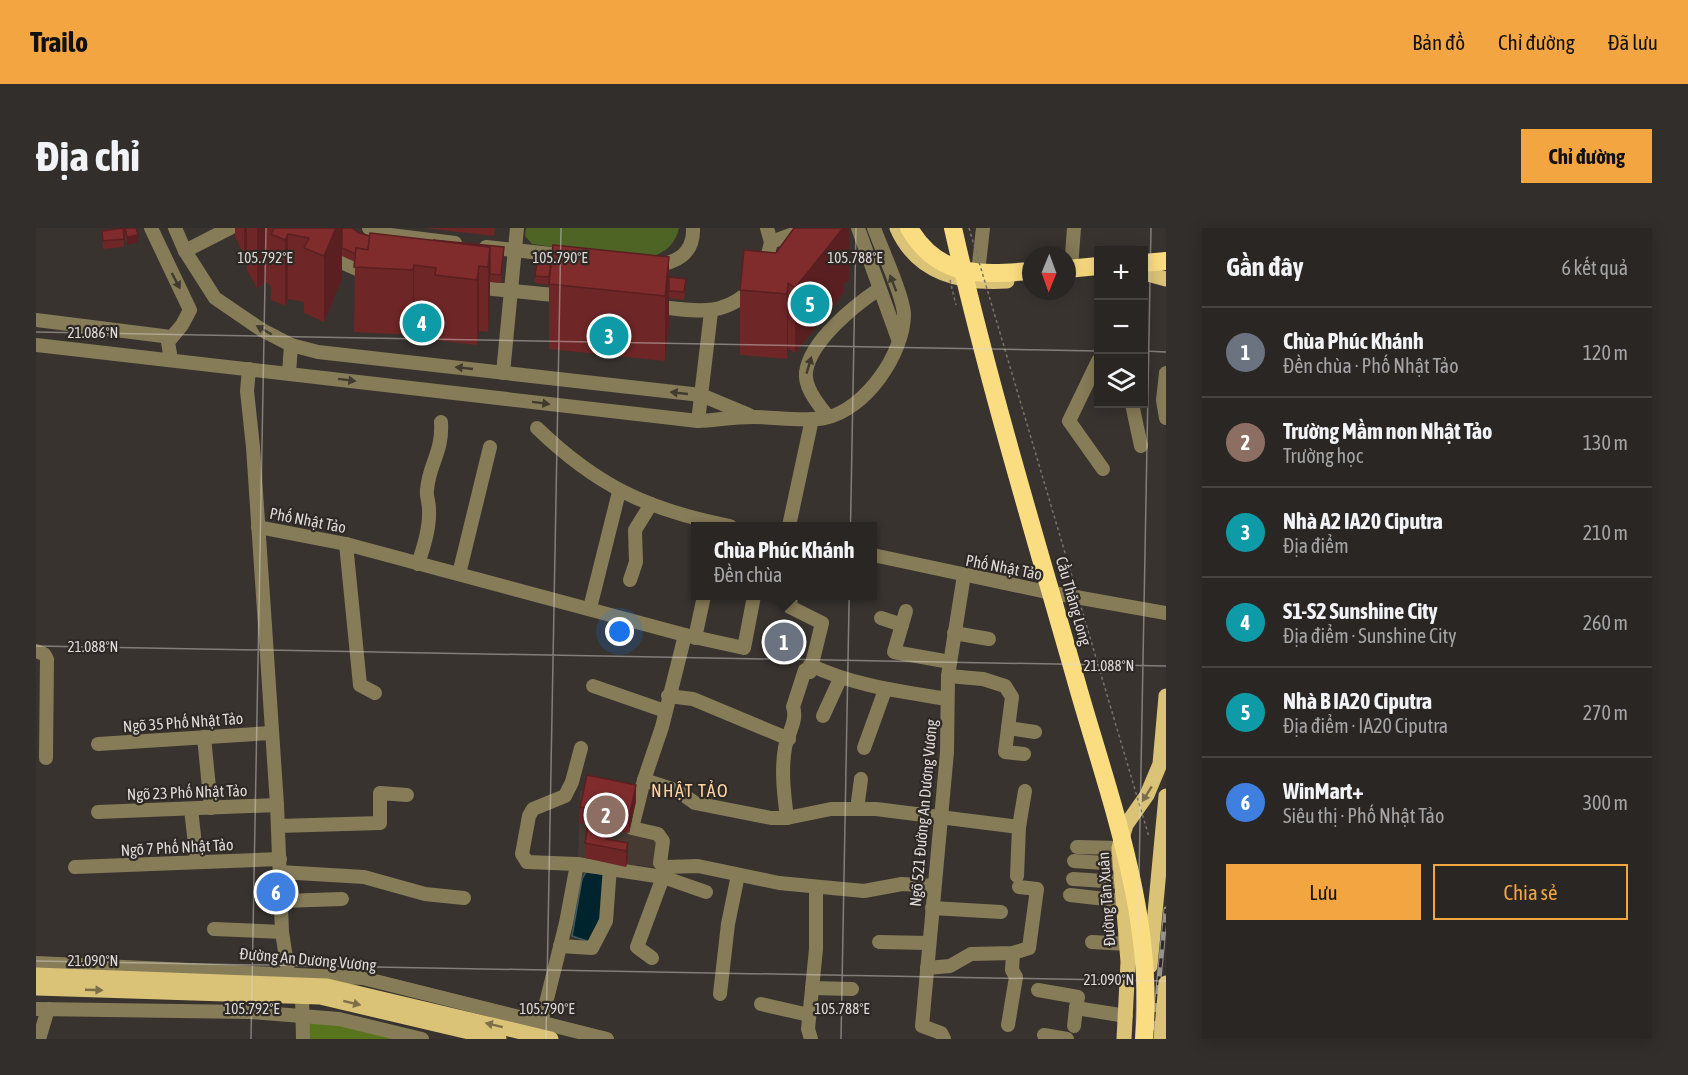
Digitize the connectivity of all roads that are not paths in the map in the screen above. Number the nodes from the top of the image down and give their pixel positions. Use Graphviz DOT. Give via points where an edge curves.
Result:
graph roads {
  1 [pos="151,228"];
  2 [pos="174,228"];
  3 [pos="230,228"];
  4 [pos="369,228"];
  5 [pos="517,228"];
  6 [pos="693,228"];
  7 [pos="766,228"];
  8 [pos="810,228"];
  9 [pos="858,228"];
  10 [pos="874,228"];
  11 [pos="897,228"];
  12 [pos="909,228"];
  13 [pos="952,228"];
  14 [pos="983,228"];
  15 [pos="1074,228"];
  16 [pos="398,232"];
  17 [pos="771,242"];
  18 [pos="313,246"];
  19 [pos="1071,246"];
  20 [pos="514,250"];
  21 [pos="185,251"];
  22 [pos="583,257"];
  23 [pos="1166,261"];
  24 [pos="640,263"];
  25 [pos="1148,263"];
  26 [pos="1094,267"];
  27 [pos="1076,270"];
  28 [pos="1022,271"];
  29 [pos="1076,272"];
  30 [pos="978,273"];
  31 [pos="1094,274"];
  32 [pos="1148,274"];
  33 [pos="383,278"];
  34 [pos="1022,279"];
  35 [pos="1166,279"];
  36 [pos="464,286"];
  37 [pos="879,289"];
  38 [pos="510,290"];
  39 [pos="215,297"];
  40 [pos="581,298"];
  41 [pos="640,304"];
  42 [pos="189,310"];
  43 [pos="711,312"];
  44 [pos="36,320"];
  45 [pos="171,338"];
  46 [pos="898,339"];
  47 [pos="36,345"];
  48 [pos="291,345"];
  49 [pos="171,360"];
  50 [pos="249,369"];
  51 [pos="503,373"];
  52 [pos="289,374"];
  53 [pos="1165,379"];
  54 [pos="1091,392"];
  55 [pos="701,395"];
  56 [pos="1133,408"];
  57 [pos="754,417"];
  58 [pos="828,417"];
  59 [pos="1166,418"];
  60 [pos="812,419"];
  61 [pos="698,421"];
  62 [pos="441,422"];
  63 [pos="537,428"];
  64 [pos="1141,446"];
  65 [pos="490,447"];
  66 [pos="1103,469"];
  67 [pos="619,492"];
  68 [pos="651,504"];
  69 [pos="707,522"];
  70 [pos="790,522"];
  71 [pos="258,527"];
  72 [pos="346,544"];
  73 [pos="877,556"];
  74 [pos="418,564"];
  75 [pos="459,574"];
  76 [pos="964,575"];
  77 [pos="630,580"];
  78 [pos="1042,591"];
  79 [pos="703,600"];
  80 [pos="753,600"];
  81 [pos="791,600"];
  82 [pos="590,608"];
  83 [pos="1166,613"];
  84 [pos="881,618"];
  85 [pos="954,633"];
  86 [pos="690,636"];
  87 [pos="989,639"];
  88 [pos="36,651"];
  89 [pos="810,665"];
  90 [pos="949,669"];
  91 [pos="840,679"];
  92 [pos="593,686"];
  93 [pos="885,690"];
  94 [pos="375,693"];
  95 [pos="668,696"];
  96 [pos="1166,696"];
  97 [pos="947,699"];
  98 [pos="665,711"];
  99 [pos="823,716"];
  100 [pos="1165,718"];
  101 [pos="1008,728"];
  102 [pos="1035,732"];
  103 [pos="271,733"];
  104 [pos="1165,734"];
  105 [pos="204,737"];
  106 [pos="789,739"];
  107 [pos="98,744"];
  108 [pos="581,748"];
  109 [pos="864,748"];
  110 [pos="1024,754"];
  111 [pos="46,758"];
  112 [pos="861,779"];
  113 [pos="644,780"];
  114 [pos="1025,791"];
  115 [pos="406,795"];
  116 [pos="1166,796"];
  117 [pos="277,805"];
  118 [pos="212,808"];
  119 [pos="191,809"];
  120 [pos="857,809"];
  121 [pos="98,812"];
  122 [pos="939,816"];
  123 [pos="787,818"];
  124 [pos="278,826"];
  125 [pos="1019,827"];
  126 [pos="1120,843"];
  127 [pos="197,862"];
  128 [pos="577,864"];
  129 [pos="1120,864"];
  130 [pos="280,865"];
  131 [pos="75,867"];
  132 [pos="610,867"];
  133 [pos="664,872"];
  134 [pos="738,875"];
  135 [pos="1073,879"];
  136 [pos="1121,882"];
  137 [pos="816,886"];
  138 [pos="933,886"];
  139 [pos="706,892"];
  140 [pos="1071,895"];
  141 [pos="464,898"];
  142 [pos="342,899"];
  143 [pos="282,901"];
  144 [pos="1123,901"];
  145 [pos="932,908"];
  146 [pos="1000,912"];
  147 [pos="214,929"];
  148 [pos="282,932"];
  149 [pos="879,942"];
  150 [pos="1092,942"];
  151 [pos="929,943"];
  152 [pos="1127,944"];
  153 [pos="560,946"];
  154 [pos="1013,953"];
  155 [pos="652,958"];
  156 [pos="36,963"];
  157 [pos="927,968"];
  158 [pos="36,975"];
  159 [pos="290,978"];
  160 [pos="1166,983"];
  161 [pos="36,988"];
  162 [pos="812,988"];
  163 [pos="852,989"];
  164 [pos="1038,990"];
  165 [pos="720,994"];
  166 [pos="302,996"];
  167 [pos="1166,1002"];
  168 [pos="761,1004"];
  169 [pos="1076,1008"];
  170 [pos="42,1009"];
  171 [pos="809,1015"];
  172 [pos="1127,1015"];
  173 [pos="303,1018"];
  174 [pos="541,1023"];
  175 [pos="1008,1025"];
  176 [pos="1074,1026"];
  177 [pos="1044,1035"];
  178 [pos="38,1037"];
  179 [pos="303,1039"];
  180 [pos="422,1039"];
  181 [pos="499,1039"];
  182 [pos="551,1039"];
  183 [pos="607,1039"];
  184 [pos="811,1039"];
  185 [pos="944,1039"];
  186 [pos="1067,1039"];
  187 [pos="1124,1039"];
  188 [pos="1138,1039"];
  189 [pos="1144,1039"];
  190 [pos="1161,1039"];
  1 -- 42 [label="street, one-way"];
  2 -- 21 [label="street"];
  3 -- 21 [label="street"];
  4 -- 16 [label="street"];
  5 -- 20 [label="street"];
  6 -- 24 [label="street" via="694,240 678,259 666,264"];
  7 -- 17 [label="street"];
  8 -- 17 [label="street"];
  9 -- 37 [label="street"];
  46 -- 10 [label="street, one-way" via="904,315"];
  11 -- 34 [label="main road" via="915,255 940,274 974,282"];
  12 -- 30 [label="highway" via="923,248 940,262"];
  13 -- 189 [label="highway, Cầu Thăng Long, bridge" via="1134,888 1146,965"];
  14 -- 30 [label="street"];
  15 -- 19 [label="street"];
  16 -- 20 [label="street"];
  17 -- 43 [label="street" via="759,280 737,301"];
  18 -- 33 [label="street" via="341,264"];
  20 -- 22 [label="street"];
  20 -- 38 [label="street"];
  21 -- 39 [label="street"];
  23 -- 25 [label="highway"];
  26 -- 27 [label="highway"];
  28 -- 30 [label="highway"];
  29 -- 31 [label="main road"];
  32 -- 35 [label="main road"];
  36 -- 38 [label="street"];
  37 -- 46 [label="street"];
  58 -- 37 [label="street, one-way" via="808,387 805,372 812,354 855,306"];
  38 -- 40 [label="street"];
  38 -- 51 [label="street"];
  39 -- 42 [label="street" via="198,300"];
  48 -- 39 [label="street, one-way"];
  41 -- 43 [label="street"];
  42 -- 45 [label="street"];
  43 -- 55 [label="street"];
  44 -- 45 [label="street"];
  45 -- 49 [label="street"];
  46 -- 58 [label="street" via="887,369 865,395"];
  47 -- 49 [label="street"];
  51 -- 48 [label="street, one-way" via="318,352"];
  48 -- 52 [label="street"];
  49 -- 50 [label="street"];
  50 -- 52 [label="street"];
  50 -- 71 [label="street" via="247,391"];
  55 -- 51 [label="street, one-way"];
  52 -- 61 [label="street, one-way"];
  53 -- 59 [label="street"];
  54 -- 66 [label="street" via="1070,421"];
  55 -- 57 [label="street"];
  55 -- 61 [label="street"];
  56 -- 64 [label="street"];
  57 -- 60 [label="street"];
  57 -- 61 [label="street"];
  58 -- 60 [label="street"];
  60 -- 70 [label="street"];
  62 -- 74 [label="street" via="439,453 426,492 430,510 428,530"];
  63 -- 67 [label="street" via="570,460"];
  65 -- 75 [label="street"];
  67 -- 68 [label="street"];
  67 -- 82 [label="street"];
  68 -- 69 [label="street"];
  68 -- 77 [label="street" via="635,530 636,561"];
  71 -- 72 [label="street, Phố Nhật Tảo"];
  71 -- 103 [label="street, Phố Nhật Tảo"];
  72 -- 74 [label="street, Phố Nhật Tảo"];
  72 -- 94 [label="street" via="360,685"];
  73 -- 76 [label="street, Phố Nhật Tảo"];
  74 -- 75 [label="street, Phố Nhật Tảo"];
  75 -- 82 [label="street, Phố Nhật Tảo"];
  76 -- 78 [label="street, Phố Nhật Tảo"];
  76 -- 85 [label="street, Ngõ 521 Đường An Dương Vương"];
  78 -- 83 [label="street, Phố Nhật Tảo"];
  78 -- 126 [label="street" via="1105,809"];
  79 -- 86 [label="street"];
  80 -- 86 [label="street, Phố Nhật Tảo" via="744,648"];
  81 -- 89 [label="street" via="790,608 822,623"];
  82 -- 86 [label="street, Phố Nhật Tảo"];
  84 -- 90 [label="street" via="904,618 894,652"];
  85 -- 87 [label="street"];
  85 -- 90 [label="street, Ngõ 521 Đường An Dương Vương"];
  86 -- 95 [label="street"];
  88 -- 111 [label="street" via="47,659"];
  89 -- 91 [label="street"];
  89 -- 106 [label="street" via="793,707 796,713"];
  90 -- 97 [label="street, Ngõ 521 Đường An Dương Vương"];
  90 -- 101 [label="street" via="1005,686 1012,698"];
  91 -- 93 [label="street"];
  91 -- 99 [label="street"];
  92 -- 98 [label="street"];
  93 -- 97 [label="street"];
  93 -- 109 [label="street"];
  95 -- 98 [label="street"];
  95 -- 106 [label="street" via="693,699"];
  96 -- 100 [label="main road, Đường Tân Xuân"];
  97 -- 122 [label="street, Ngõ 521 Đường An Dương Vương" via="947,752"];
  98 -- 113 [label="street"];
  100 -- 104 [label="main road, Đường Tân Xuân"];
  101 -- 102 [label="street"];
  101 -- 110 [label="street" via="1005,752"];
  103 -- 105 [label="street, Ngõ 35 Phố Nhật Tảo"];
  103 -- 117 [label="street, Phố Nhật Tảo"];
  104 -- 126 [label="main road, Đường Tân Xuân, one-way" via="1155,781 1126,825"];
  105 -- 107 [label="street, Ngõ 35 Phố Nhật Tảo"];
  105 -- 118 [label="street"];
  106 -- 123 [label="street" via="785,746"];
  108 -- 128 [label="street" via="565,796 533,809 529,816 522,854 527,862"];
  112 -- 120 [label="street"];
  113 -- 123 [label="street" via="678,791 695,803"];
  113 -- 133 [label="street" via="632,828 661,837 660,863"];
  114 -- 125 [label="street"];
  115 -- 124 [label="street" via="381,793 380,823"];
  116 -- 188 [label="main road, bridge" via="1150,970"];
  117 -- 118 [label="street, Ngõ 23 Phố Nhật Tảo"];
  117 -- 124 [label="street, Phố Nhật Tảo"];
  118 -- 119 [label="street, Ngõ 23 Phố Nhật Tảo"];
  119 -- 121 [label="street, Ngõ 23 Phố Nhật Tảo"];
  119 -- 127 [label="street"];
  120 -- 122 [label="street"];
  120 -- 123 [label="street" via="831,808"];
  122 -- 125 [label="street"];
  122 -- 138 [label="street, Ngõ 521 Đường An Dương Vương"];
  124 -- 130 [label="street, Phố Nhật Tảo"];
  125 -- 154 [label="street" via="1018,881 1037,888 1029,948"];
  126 -- 129 [label="main road, Đường Tân Xuân"];
  126 -- 129 [label="street" via="1076,854"];
  127 -- 130 [label="street, Ngõ 7 Phố Nhật Tảo"];
  127 -- 131 [label="street, Ngõ 7 Phố Nhật Tảo"];
  128 -- 132 [label="street"];
  128 -- 153 [label="street"];
  129 -- 136 [label="main road, Đường Tân Xuân"];
  130 -- 141 [label="street, Ngõ 7 Phố Nhật Tảo" via="364,877 425,894"];
  130 -- 143 [label="street, Phố Nhật Tảo"];
  132 -- 133 [label="street"];
  132 -- 153 [label="street" via="606,921 592,948"];
  133 -- 134 [label="street" via="698,866"];
  133 -- 139 [label="street"];
  133 -- 155 [label="street" via="636,947"];
  134 -- 137 [label="street"];
  134 -- 165 [label="street"];
  135 -- 136 [label="street"];
  136 -- 144 [label="main road, Đường Tân Xuân"];
  137 -- 138 [label="street" via="864,891 902,884"];
  137 -- 162 [label="street"];
  138 -- 145 [label="street, Ngõ 521 Đường An Dương Vương"];
  140 -- 144 [label="street"];
  142 -- 143 [label="street"];
  143 -- 148 [label="street, Phố Nhật Tảo"];
  144 -- 152 [label="main road, Đường Tân Xuân"];
  145 -- 146 [label="street"];
  145 -- 151 [label="street, Ngõ 521 Đường An Dương Vương"];
  147 -- 148 [label="street"];
  148 -- 159 [label="street, Phố Nhật Tảo"];
  149 -- 151 [label="street"];
  150 -- 152 [label="street"];
  151 -- 157 [label="street, Ngõ 521 Đường An Dương Vương"];
  152 -- 172 [label="main road, Đường Tân Xuân"];
  153 -- 174 [label="street"];
  154 -- 157 [label="street" via="971,954 950,966"];
  154 -- 175 [label="street" via="1012,970 1016,977"];
  156 -- 159 [label="street, Đường An Dương Vương"];
  157 -- 185 [label="street, Ngõ 521 Đường An Dương Vương" via="922,1026 941,1033"];
  158 -- 159 [label="main road, Đường An Dương Vương"];
  159 -- 174 [label="street, Đường An Dương Vương" via="363,978"];
  182 -- 159 [label="main road, Đường An Dương Vương, one-way"];
  160 -- 190 [label="main road, bridge"];
  161 -- 166 [label="main road, one-way"];
  162 -- 163 [label="street"];
  162 -- 171 [label="street"];
  164 -- 169 [label="street" via="1078,997"];
  166 -- 173 [label="street"];
  166 -- 181 [label="main road, one-way" via="341,1001"];
  167 -- 172 [label="main road" via="1144,1005"];
  168 -- 171 [label="street"];
  169 -- 172 [label="street"];
  169 -- 176 [label="street"];
  170 -- 173 [label="street" via="206,1010"];
  170 -- 178 [label="street"];
  171 -- 184 [label="street"];
  172 -- 187 [label="main road, Đường Tân Xuân"];
  173 -- 179 [label="street"];
  173 -- 180 [label="street" via="339,1019"];
  174 -- 183 [label="street, Đường An Dương Vương"];
  177 -- 186 [label="street"];
}
